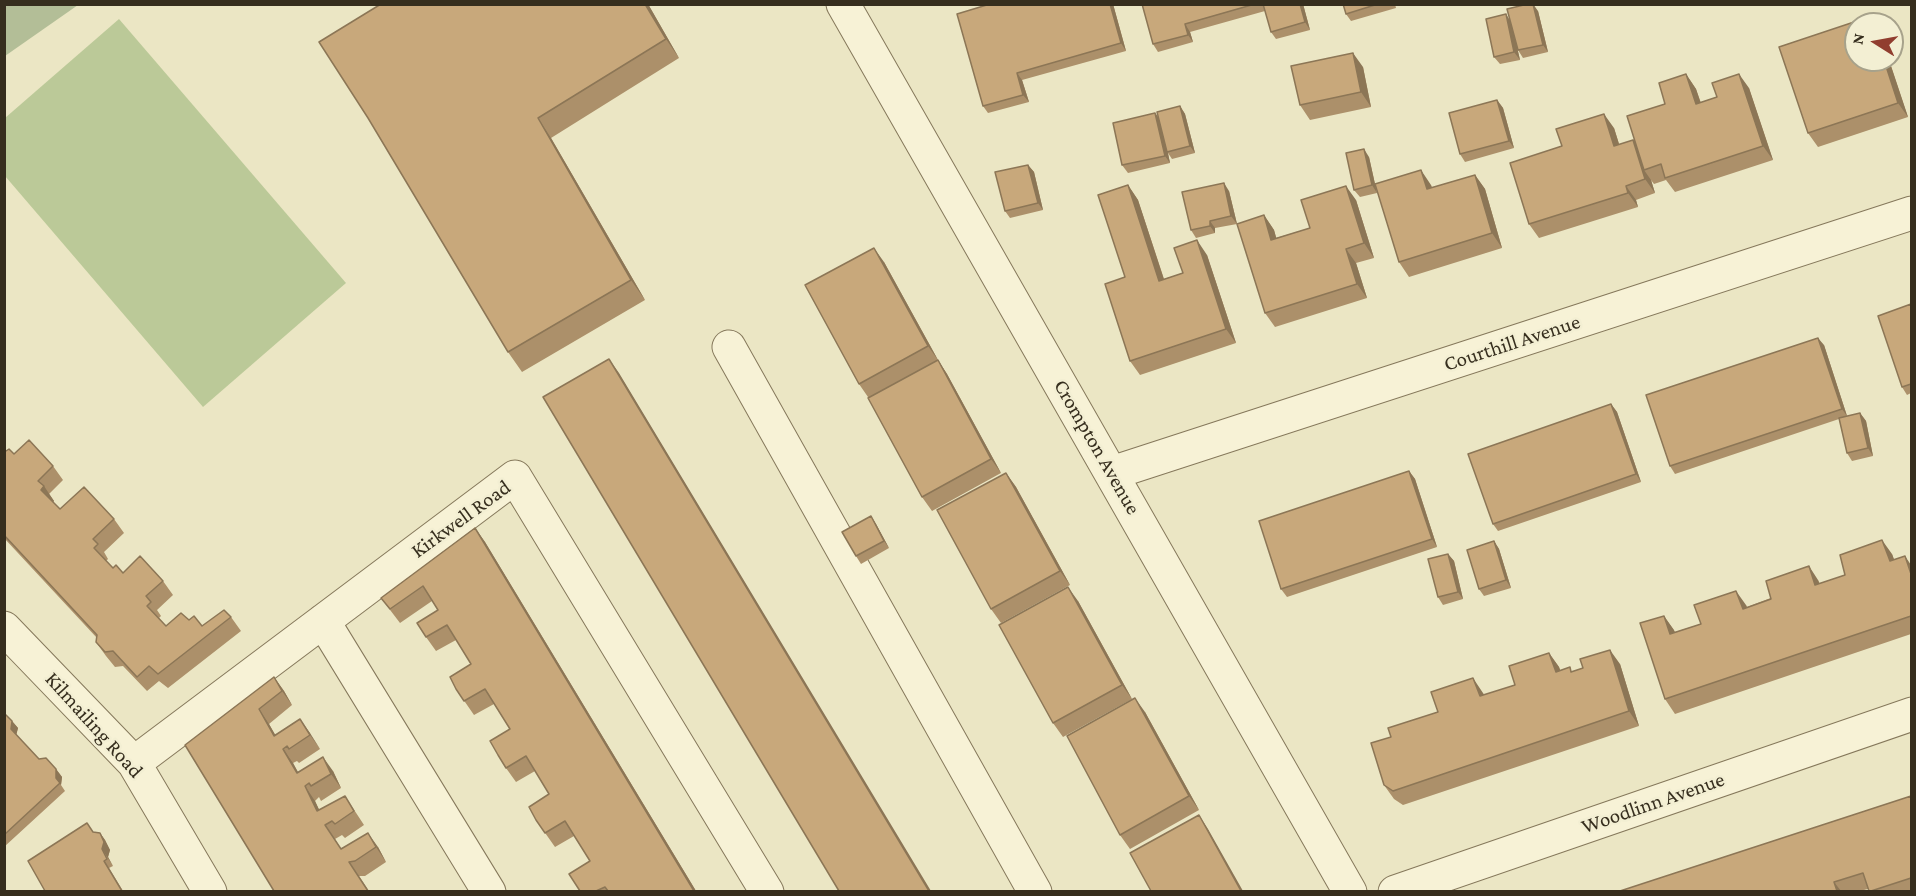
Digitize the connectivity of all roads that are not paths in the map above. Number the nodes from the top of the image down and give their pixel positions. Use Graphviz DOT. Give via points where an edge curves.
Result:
graph roads {
  1 [pos="843,4"];
  2 [pos="1911,213"];
  3 [pos="729,347"];
  4 [pos="1112,473"];
  5 [pos="323,621"];
  6 [pos="4,628"];
  7 [pos="1911,714"];
  8 [pos="134,763"];
  9 [pos="210,891"];
  10 [pos="489,891"];
  11 [pos="767,891"];
  12 [pos="1035,891"];
  13 [pos="1350,891"];
  14 [pos="1395,891"];
  1 -- 4 [label="street, Crompton Avenue"];
  2 -- 4 [label="street, Courthill Avenue"];
  3 -- 12 [label="street"];
  4 -- 13 [label="street, Crompton Avenue"];
  5 -- 8 [label="street, Kirkwell Road"];
  5 -- 10 [label="street"];
  5 -- 11 [label="street, Kirkwell Road" via="515,477"];
  6 -- 8 [label="street, Kilmailing Road"];
  7 -- 14 [label="street, Woodlinn Avenue"];
  8 -- 9 [label="street, Kilmailing Road"];
}
